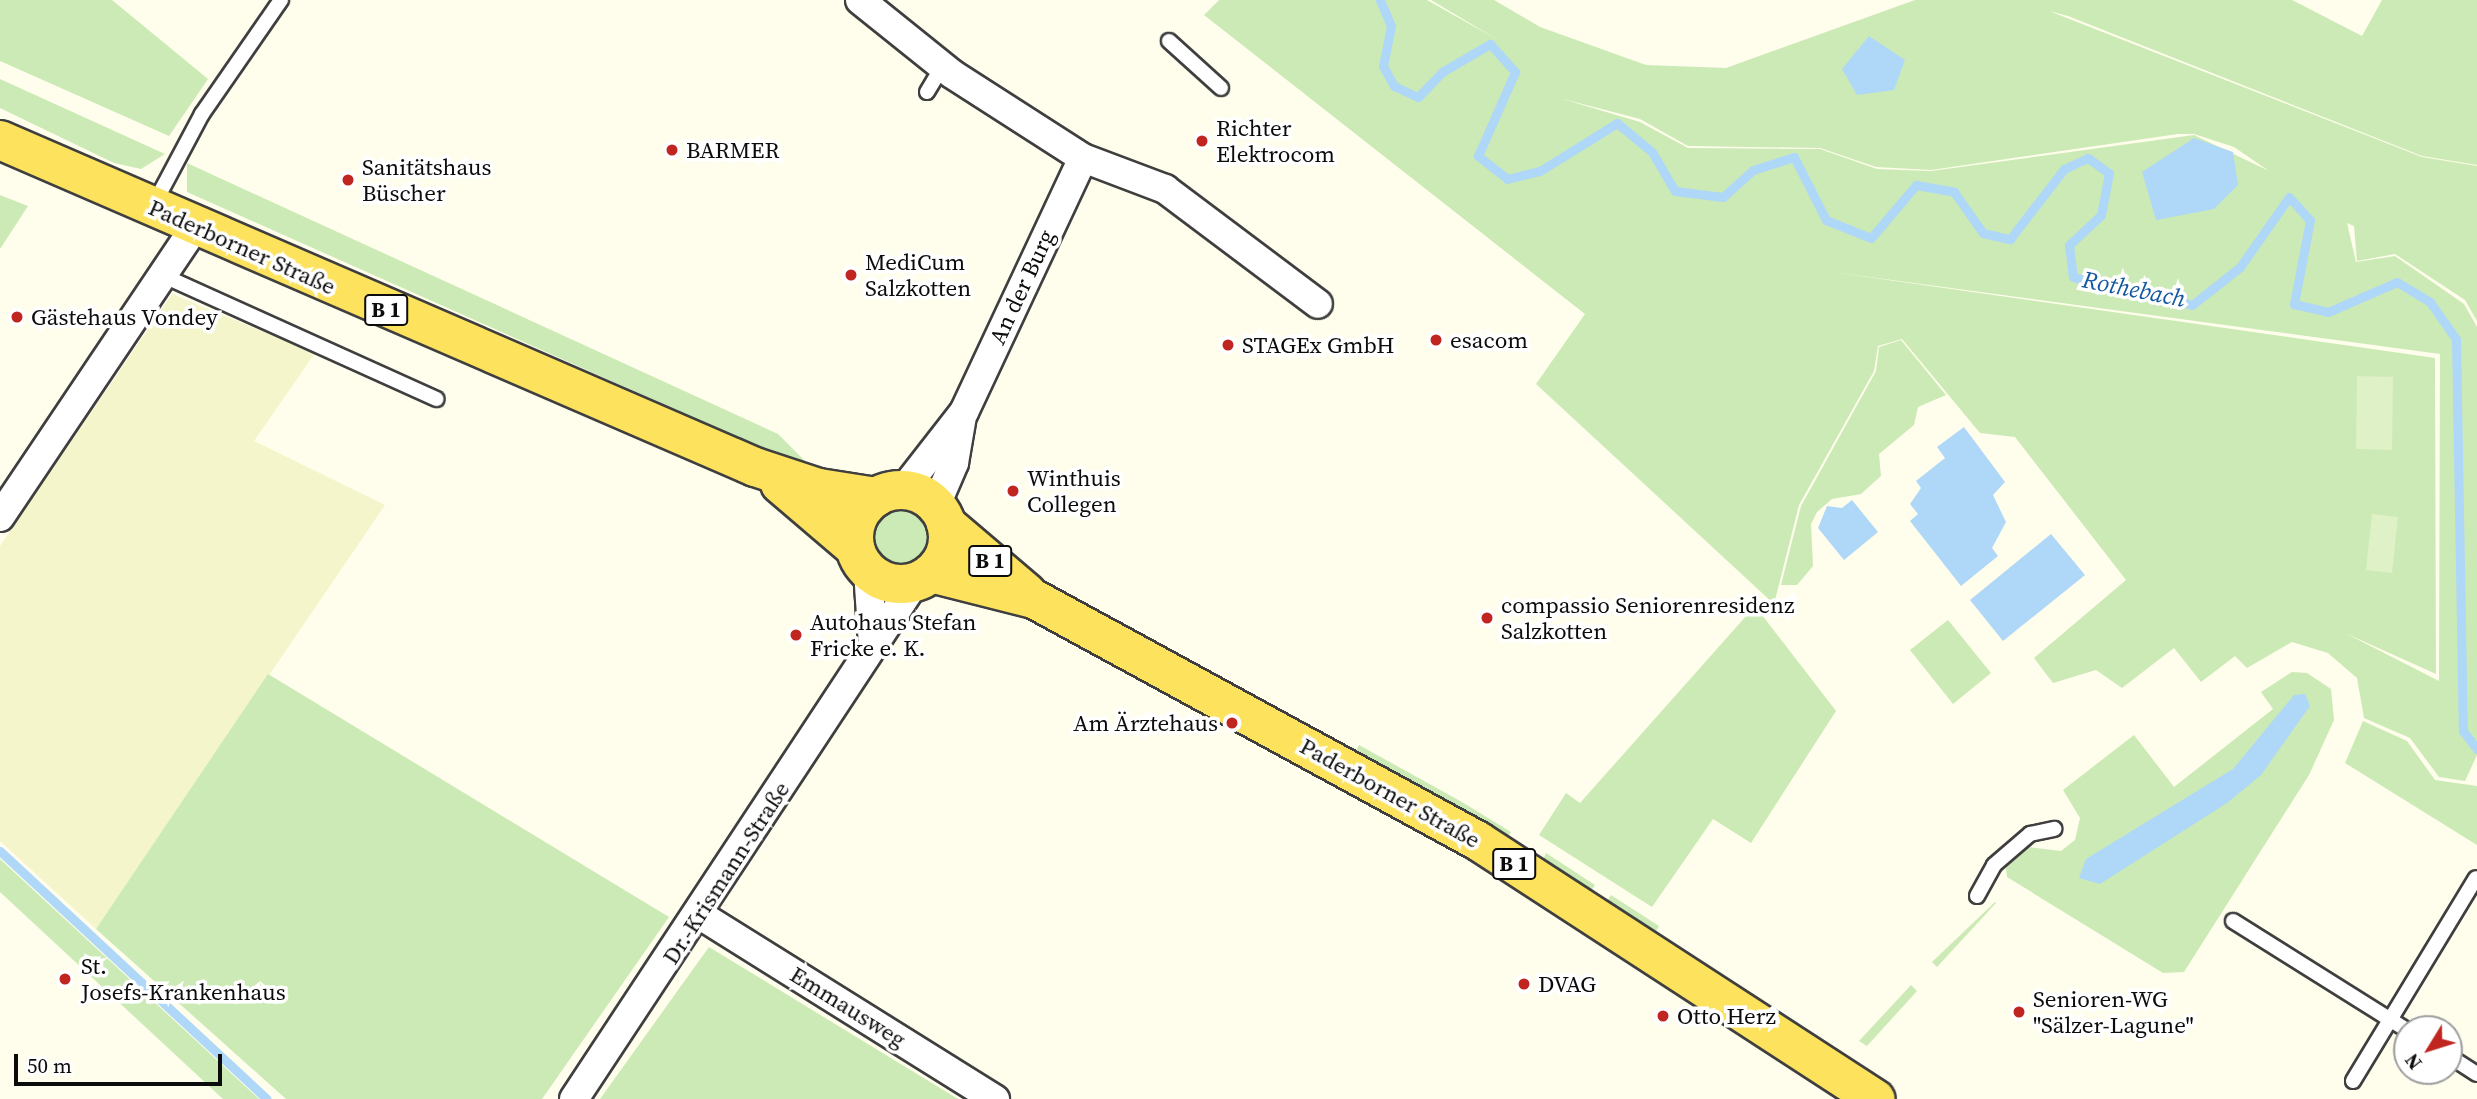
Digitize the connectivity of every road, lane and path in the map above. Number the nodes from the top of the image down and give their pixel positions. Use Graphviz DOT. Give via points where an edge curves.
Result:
graph roads {
  1 [pos="281,0"];
  2 [pos="859,0"];
  3 [pos="1169,41"];
  4 [pos="942,67"];
  5 [pos="1221,88"];
  6 [pos="927,92"];
  7 [pos="0,140"];
  8 [pos="1083,158"];
  9 [pos="152,208"];
  10 [pos="195,228"];
  11 [pos="164,276"];
  12 [pos="1318,304"];
  13 [pos="437,399"];
  14 [pos="755,467"];
  15 [pos="915,504"];
  16 [pos="0,517"];
  17 [pos="862,560"];
  18 [pos="923,578"];
  19 [pos="1034,598"];
  20 [pos="873,644"];
  21 [pos="2054,829"];
  22 [pos="2476,878"];
  23 [pos="1977,896"];
  24 [pos="700,915"];
  25 [pos="2232,921"];
  26 [pos="2390,1020"];
  27 [pos="2393,1022"];
  28 [pos="2353,1081"];
  29 [pos="574,1099"];
  30 [pos="995,1099"];
  31 [pos="1876,1099"];
  1 -- 9 [label="lane" via="202,114"];
  2 -- 4 [label="street"];
  3 -- 5 [label="lane"];
  4 -- 6 [label="lane"];
  4 -- 8 [label="street"];
  7 -- 9 [label="main road, Paderborner Straße / B 1"];
  8 -- 12 [label="street" via="1165,189"];
  8 -- 15 [label="street, An der Burg" via="962,416 954,463"];
  9 -- 10 [label="main road, Paderborner Straße / B 1"];
  10 -- 11 [label="street"];
  10 -- 14 [label="main road, Paderborner Straße / B 1"];
  11 -- 13 [label="lane"];
  11 -- 16 [label="street"];
  14 -- 15 [label="main road, Paderborner Straße / B 1" via="819,488"];
  14 -- 17 [label="main road, Paderborner Straße / B 1"];
  15 -- 17 [label="main road" via="858,519"];
  15 -- 18 [label="main road, B 1" via="946,551"];
  15 -- 19 [label="main road, Paderborner Straße / B 1"];
  17 -- 18 [label="main road, Paderborner Straße / B 1" via="891,583"];
  17 -- 20 [label="street"];
  18 -- 19 [label="main road, Paderborner Straße / B 1"];
  18 -- 20 [label="street, Dr.-Krismann-Straße"];
  19 -- 31 [label="main road, Paderborner Straße / B 1" via="1478,841"];
  20 -- 24 [label="street, Dr.-Krismann-Straße"];
  21 -- 23 [label="lane" via="2030,834 1994,865"];
  22 -- 26 [label="lane"];
  24 -- 29 [label="street, Dr.-Krismann-Straße"];
  24 -- 30 [label="street, Emmausweg"];
  25 -- 26 [label="lane"];
  26 -- 27 [label="lane"];
  26 -- 28 [label="lane"];
}
